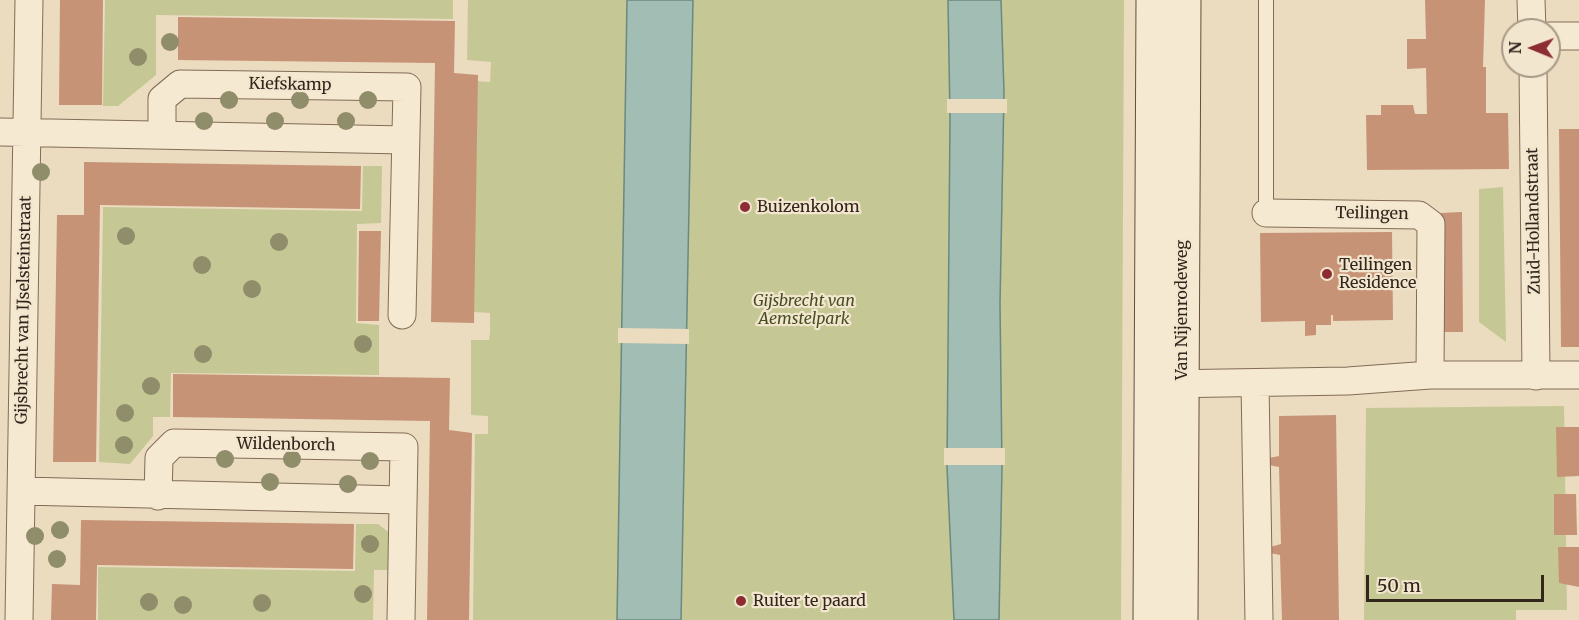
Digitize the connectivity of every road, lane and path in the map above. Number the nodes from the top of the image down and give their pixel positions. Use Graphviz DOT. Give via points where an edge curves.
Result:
graph roads {
  1 [pos="29,0"];
  2 [pos="1154,0"];
  3 [pos="1184,0"];
  4 [pos="1266,0"];
  5 [pos="1531,0"];
  6 [pos="1532,18"];
  7 [pos="1561,36"];
  8 [pos="1579,36"];
  9 [pos="1533,78"];
  10 [pos="13,132"];
  11 [pos="162,135"];
  12 [pos="405,140"];
  13 [pos="1266,213"];
  14 [pos="402,315"];
  15 [pos="1430,375"];
  16 [pos="1579,375"];
  17 [pos="1536,376"];
  18 [pos="1256,383"];
  19 [pos="1166,384"];
  20 [pos="14,490"];
  21 [pos="158,496"];
  22 [pos="403,500"];
  23 [pos="19,620"];
  24 [pos="401,620"];
  25 [pos="1150,620"];
  26 [pos="1181,620"];
  27 [pos="1259,620"];
  1 -- 10 [label="street, Gijsbrecht van IJselsteinstraat"];
  2 -- 19 [label="main road, Van Nijenrodeweg"];
  3 -- 19 [label="main road, Van Nijenrodeweg"];
  4 -- 13 [label="lane"];
  5 -- 6 [label="street"];
  7 -- 8 [label="street"];
  9 -- 17 [label="street, Zuid-Hollandstraat"];
  10 -- 11 [label="street"];
  10 -- 20 [label="street, Gijsbrecht van IJselsteinstraat"];
  11 -- 12 [label="street"];
  11 -- 12 [label="street, Kiefskamp" via="162,99 180,84 407,87"];
  12 -- 14 [label="street, Kiefskamp"];
  13 -- 15 [label="street, Teilingen" via="1419,215 1431,224"];
  15 -- 17 [label="street"];
  15 -- 18 [label="street"];
  16 -- 17 [label="street"];
  18 -- 19 [label="street"];
  18 -- 27 [label="street"];
  19 -- 25 [label="main road, Van Nijenrodeweg"];
  19 -- 26 [label="main road, Van Nijenrodeweg"];
  20 -- 21 [label="street"];
  20 -- 23 [label="street, Gijsbrecht van IJselsteinstraat"];
  21 -- 22 [label="street"];
  21 -- 22 [label="street, Wildenborch" via="159,458 174,443 185,443 404,447"];
  22 -- 24 [label="street, Wildenborch"];
}
